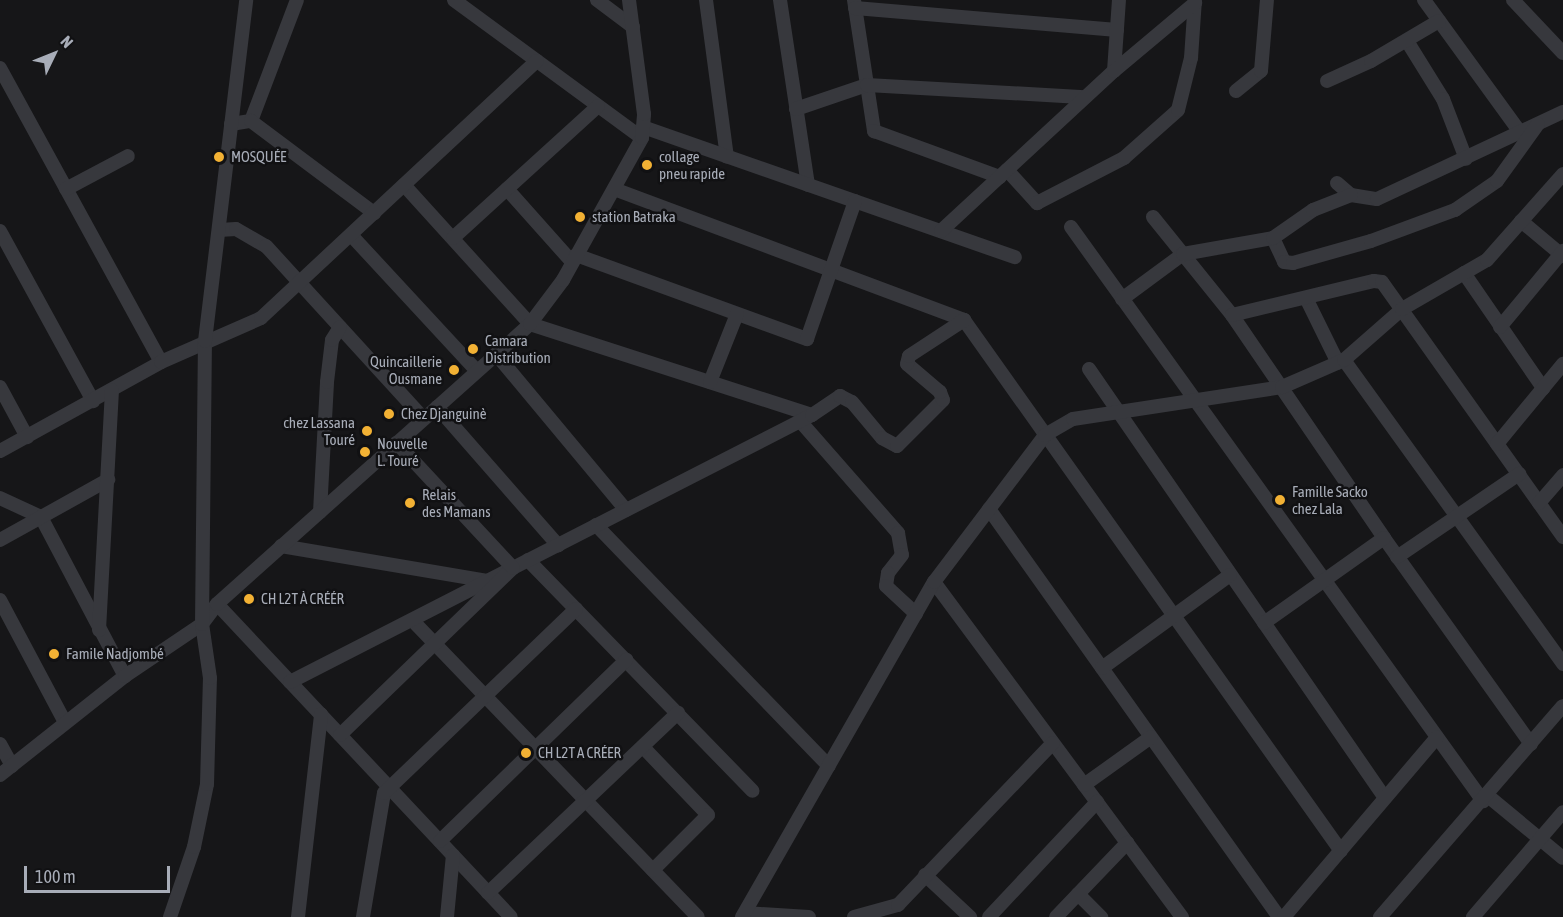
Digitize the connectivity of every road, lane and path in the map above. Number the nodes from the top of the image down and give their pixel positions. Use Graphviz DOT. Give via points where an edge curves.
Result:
graph roads {
  1 [pos="246,0"];
  2 [pos="297,0"];
  3 [pos="454,0"];
  4 [pos="597,0"];
  5 [pos="629,0"];
  6 [pos="706,0"];
  7 [pos="780,0"];
  8 [pos="1119,0"];
  9 [pos="1267,0"];
  10 [pos="1424,0"];
  11 [pos="1513,0"];
  12 [pos="1195,1"];
  13 [pos="854,4"];
  14 [pos="1439,21"];
  15 [pos="633,27"];
  16 [pos="1117,30"];
  17 [pos="1407,41"];
  18 [pos="1563,53"];
  19 [pos="537,61"];
  20 [pos="0,68"];
  21 [pos="1114,70"];
  22 [pos="1327,81"];
  23 [pos="867,85"];
  24 [pos="1236,91"];
  25 [pos="1085,98"];
  26 [pos="598,106"];
  27 [pos="796,109"];
  28 [pos="1563,112"];
  29 [pos="251,121"];
  30 [pos="231,124"];
  31 [pos="1538,124"];
  32 [pos="1520,132"];
  33 [pos="642,133"];
  34 [pos="128,156"];
  35 [pos="727,157"];
  36 [pos="1466,159"];
  37 [pos="1003,173"];
  38 [pos="1563,174"];
  39 [pos="1337,183"];
  40 [pos="404,185"];
  41 [pos="808,185"];
  42 [pos="66,189"];
  43 [pos="507,189"];
  44 [pos="614,189"];
  45 [pos="1351,195"];
  46 [pos="855,201"];
  47 [pos="374,213"];
  48 [pos="1154,217"];
  49 [pos="1521,221"];
  50 [pos="1071,227"];
  51 [pos="219,230"];
  52 [pos="0,231"];
  53 [pos="941,231"];
  54 [pos="351,235"];
  55 [pos="453,238"];
  56 [pos="1273,238"];
  57 [pos="1183,254"];
  58 [pos="1562,254"];
  59 [pos="1015,257"];
  60 [pos="574,259"];
  61 [pos="831,270"];
  62 [pos="1464,273"];
  63 [pos="300,282"];
  64 [pos="1306,298"];
  65 [pos="1122,299"];
  66 [pos="1402,309"];
  67 [pos="737,314"];
  68 [pos="1232,315"];
  69 [pos="964,320"];
  70 [pos="530,324"];
  71 [pos="340,327"];
  72 [pos="1500,327"];
  73 [pos="205,341"];
  74 [pos="496,354"];
  75 [pos="1341,361"];
  76 [pos="161,362"];
  77 [pos="1563,364"];
  78 [pos="1089,369"];
  79 [pos="477,371"];
  80 [pos="710,382"];
  81 [pos="0,387"];
  82 [pos="1282,387"];
  83 [pos="1543,388"];
  84 [pos="112,390"];
  85 [pos="1194,398"];
  86 [pos="93,401"];
  87 [pos="437,407"];
  88 [pos="1115,411"];
  89 [pos="812,415"];
  90 [pos="424,419"];
  91 [pos="800,421"];
  92 [pos="1046,435"];
  93 [pos="27,437"];
  94 [pos="397,443"];
  95 [pos="1497,444"];
  96 [pos="0,451"];
  97 [pos="1519,474"];
  98 [pos="1563,475"];
  99 [pos="108,480"];
  100 [pos="0,498"];
  101 [pos="1539,503"];
  102 [pos="989,509"];
  103 [pos="626,510"];
  104 [pos="320,512"];
  105 [pos="41,517"];
  106 [pos="1457,517"];
  107 [pos="596,525"];
  108 [pos="1563,537"];
  109 [pos="1384,538"];
  110 [pos="0,540"];
  111 [pos="558,545"];
  112 [pos="281,546"];
  113 [pos="1397,557"];
  114 [pos="528,560"];
  115 [pos="513,568"];
  116 [pos="1230,575"];
  117 [pos="1324,580"];
  118 [pos="487,581"];
  119 [pos="934,582"];
  120 [pos="0,600"];
  121 [pos="217,604"];
  122 [pos="576,609"];
  123 [pos="916,614"];
  124 [pos="1174,616"];
  125 [pos="411,620"];
  126 [pos="1264,623"];
  127 [pos="201,624"];
  128 [pos="99,630"];
  129 [pos="435,644"];
  130 [pos="626,660"];
  131 [pos="1563,664"];
  132 [pos="1102,668"];
  133 [pos="125,676"];
  134 [pos="290,682"];
  135 [pos="485,696"];
  136 [pos="1563,706"];
  137 [pos="678,713"];
  138 [pos="321,714"];
  139 [pos="65,722"];
  140 [pos="340,735"];
  141 [pos="1437,736"];
  142 [pos="1151,737"];
  143 [pos="1053,742"];
  144 [pos="0,744"];
  145 [pos="1531,744"];
  146 [pos="643,747"];
  147 [pos="536,748"];
  148 [pos="12,766"];
  149 [pos="829,766"];
  150 [pos="0,775"];
  151 [pos="1084,785"];
  152 [pos="390,788"];
  153 [pos="753,791"];
  154 [pos="1385,798"];
  155 [pos="1486,798"];
  156 [pos="586,801"];
  157 [pos="1097,802"];
  158 [pos="1563,812"];
  159 [pos="1540,839"];
  160 [pos="440,841"];
  161 [pos="1127,843"];
  162 [pos="1341,850"];
  163 [pos="453,855"];
  164 [pos="1563,858"];
  165 [pos="653,870"];
  166 [pos="926,875"];
  167 [pos="488,893"];
  168 [pos="1078,894"];
  169 [pos="744,915"];
  170 [pos="170,917"];
  171 [pos="298,917"];
  172 [pos="363,917"];
  173 [pos="447,917"];
  174 [pos="511,917"];
  175 [pos="698,917"];
  176 [pos="809,917"];
  177 [pos="854,917"];
  178 [pos="970,917"];
  179 [pos="989,917"];
  180 [pos="1056,917"];
  181 [pos="1101,917"];
  182 [pos="1182,917"];
  183 [pos="1281,917"];
  184 [pos="1380,917"];
  185 [pos="1473,917"];
  1 -- 30 [label="street"];
  2 -- 29 [label="street"];
  3 -- 19 [label="street"];
  4 -- 15 [label="street"];
  5 -- 15 [label="street"];
  6 -- 35 [label="street"];
  7 -- 27 [label="street"];
  8 -- 16 [label="street"];
  9 -- 24 [label="street" via="1261,70"];
  10 -- 14 [label="street"];
  11 -- 18 [label="street"];
  12 -- 21 [label="street"];
  12 -- 37 [label="street" via="1191,58 1178,110 1124,158 1037,203"];
  13 -- 16 [label="street"];
  13 -- 23 [label="street"];
  14 -- 17 [label="street"];
  14 -- 32 [label="street"];
  15 -- 33 [label="street"];
  16 -- 21 [label="street"];
  17 -- 22 [label="street"];
  17 -- 36 [label="street" via="1443,99"];
  19 -- 26 [label="street"];
  19 -- 40 [label="street"];
  20 -- 42 [label="street"];
  21 -- 25 [label="street"];
  23 -- 25 [label="street"];
  23 -- 27 [label="street"];
  23 -- 37 [label="street" via="874,131"];
  25 -- 37 [label="street"];
  26 -- 33 [label="street"];
  26 -- 43 [label="street"];
  27 -- 41 [label="street"];
  28 -- 31 [label="street"];
  29 -- 30 [label="street"];
  29 -- 47 [label="street"];
  30 -- 51 [label="street"];
  31 -- 32 [label="street"];
  31 -- 56 [label="street" via="1497,181 1455,210 1371,241 1293,263 1284,262"];
  32 -- 36 [label="street"];
  33 -- 35 [label="street"];
  33 -- 44 [label="street"];
  34 -- 42 [label="street"];
  35 -- 41 [label="street"];
  36 -- 45 [label="street" via="1377,199"];
  37 -- 53 [label="street"];
  38 -- 49 [label="street"];
  39 -- 45 [label="street"];
  40 -- 47 [label="street"];
  40 -- 55 [label="street"];
  41 -- 46 [label="street"];
  42 -- 76 [label="street"];
  43 -- 55 [label="street"];
  43 -- 60 [label="street"];
  44 -- 60 [label="street"];
  44 -- 61 [label="street"];
  45 -- 56 [label="street" via="1312,210"];
  46 -- 53 [label="street"];
  46 -- 61 [label="street"];
  47 -- 54 [label="street"];
  48 -- 57 [label="street"];
  49 -- 58 [label="street"];
  49 -- 62 [label="street" via="1487,260"];
  50 -- 65 [label="street"];
  51 -- 63 [label="street" via="236,229 254,237"];
  51 -- 73 [label="street"];
  52 -- 86 [label="street"];
  53 -- 59 [label="street"];
  54 -- 63 [label="street"];
  54 -- 79 [label="street"];
  55 -- 70 [label="street"];
  56 -- 57 [label="street"];
  57 -- 65 [label="street"];
  57 -- 68 [label="street"];
  58 -- 72 [label="street"];
  60 -- 67 [label="street"];
  60 -- 70 [label="street"];
  61 -- 67 [label="street" via="807,339"];
  61 -- 69 [label="street"];
  62 -- 66 [label="street"];
  62 -- 72 [label="street"];
  63 -- 71 [label="street"];
  63 -- 73 [label="street" via="261,318"];
  64 -- 66 [label="street" via="1377,280"];
  64 -- 68 [label="street"];
  64 -- 75 [label="street"];
  65 -- 85 [label="street"];
  66 -- 75 [label="street"];
  66 -- 95 [label="street"];
  67 -- 80 [label="street"];
  68 -- 82 [label="street"];
  69 -- 89 [label="street" via="909,356 907,364 943,400 897,446 882,438 846,396"];
  69 -- 92 [label="street"];
  70 -- 74 [label="street"];
  70 -- 80 [label="street"];
  71 -- 90 [label="street"];
  71 -- 104 [label="street" via="332,340 327,382"];
  72 -- 83 [label="street"];
  73 -- 76 [label="street"];
  73 -- 127 [label="street"];
  74 -- 79 [label="street"];
  74 -- 103 [label="street"];
  75 -- 82 [label="street"];
  75 -- 106 [label="street"];
  76 -- 84 [label="street"];
  77 -- 83 [label="street"];
  78 -- 88 [label="street"];
  79 -- 87 [label="street"];
  80 -- 89 [label="street"];
  81 -- 93 [label="street"];
  82 -- 85 [label="street"];
  82 -- 109 [label="street"];
  83 -- 95 [label="street"];
  84 -- 86 [label="street"];
  84 -- 99 [label="street"];
  85 -- 88 [label="street"];
  85 -- 117 [label="street"];
  86 -- 93 [label="street"];
  87 -- 90 [label="street"];
  87 -- 111 [label="street"];
  88 -- 92 [label="street" via="1073,419"];
  88 -- 116 [label="street"];
  89 -- 91 [label="street"];
  90 -- 94 [label="street"];
  91 -- 103 [label="street"];
  91 -- 123 [label="street" via="898,533 902,555 888,573 886,586"];
  92 -- 102 [label="street"];
  92 -- 124 [label="street"];
  93 -- 96 [label="street"];
  94 -- 104 [label="street"];
  94 -- 115 [label="street"];
  95 -- 97 [label="street"];
  97 -- 101 [label="street"];
  97 -- 106 [label="street"];
  98 -- 101 [label="street"];
  99 -- 105 [label="street"];
  99 -- 128 [label="street"];
  100 -- 105 [label="street"];
  101 -- 108 [label="street"];
  102 -- 119 [label="street"];
  102 -- 132 [label="street"];
  103 -- 107 [label="street"];
  104 -- 112 [label="street"];
  105 -- 110 [label="street"];
  105 -- 128 [label="street"];
  106 -- 113 [label="street"];
  106 -- 131 [label="street"];
  107 -- 111 [label="street"];
  107 -- 149 [label="street"];
  109 -- 113 [label="street"];
  109 -- 117 [label="street"];
  111 -- 114 [label="street"];
  112 -- 118 [label="street"];
  112 -- 121 [label="street"];
  113 -- 145 [label="street"];
  114 -- 115 [label="street"];
  114 -- 122 [label="street"];
  115 -- 118 [label="street"];
  115 -- 129 [label="street"];
  116 -- 124 [label="street"];
  116 -- 126 [label="street"];
  117 -- 126 [label="street"];
  117 -- 141 [label="street"];
  118 -- 125 [label="street"];
  119 -- 123 [label="street"];
  119 -- 143 [label="street"];
  120 -- 139 [label="street"];
  121 -- 127 [label="street"];
  121 -- 134 [label="street"];
  122 -- 130 [label="street"];
  122 -- 135 [label="street"];
  123 -- 149 [label="street"];
  124 -- 132 [label="street"];
  124 -- 162 [label="street"];
  125 -- 129 [label="street"];
  125 -- 134 [label="street"];
  126 -- 154 [label="street"];
  127 -- 133 [label="street"];
  127 -- 170 [label="street" via="210,678 207,784 194,847"];
  128 -- 133 [label="street"];
  129 -- 135 [label="street"];
  129 -- 140 [label="street"];
  130 -- 137 [label="street"];
  130 -- 147 [label="street"];
  132 -- 142 [label="street"];
  133 -- 139 [label="street"];
  134 -- 138 [label="street"];
  135 -- 147 [label="street"];
  135 -- 152 [label="street"];
  136 -- 145 [label="street"];
  137 -- 146 [label="street"];
  137 -- 153 [label="street"];
  138 -- 140 [label="street"];
  138 -- 171 [label="street"];
  139 -- 148 [label="street"];
  140 -- 152 [label="street"];
  141 -- 154 [label="street"];
  141 -- 155 [label="street"];
  142 -- 151 [label="street"];
  142 -- 183 [label="street"];
  143 -- 151 [label="street"];
  143 -- 166 [label="street"];
  144 -- 148 [label="street"];
  145 -- 155 [label="street"];
  146 -- 156 [label="street"];
  146 -- 165 [label="street" via="708,815"];
  147 -- 156 [label="street"];
  147 -- 160 [label="street"];
  148 -- 150 [label="street"];
  149 -- 169 [label="street"];
  151 -- 157 [label="street"];
  152 -- 160 [label="street"];
  152 -- 172 [label="street" via="384,793"];
  154 -- 162 [label="street"];
  155 -- 159 [label="street"];
  155 -- 184 [label="street"];
  156 -- 165 [label="street"];
  156 -- 167 [label="street"];
  157 -- 161 [label="street"];
  157 -- 179 [label="street"];
  158 -- 159 [label="street"];
  159 -- 164 [label="street"];
  159 -- 185 [label="street"];
  160 -- 163 [label="street"];
  161 -- 168 [label="street"];
  161 -- 182 [label="street"];
  162 -- 183 [label="street"];
  163 -- 167 [label="street"];
  163 -- 173 [label="street"];
  165 -- 175 [label="street"];
  166 -- 177 [label="street" via="898,904"];
  166 -- 178 [label="street"];
  167 -- 174 [label="street"];
  168 -- 180 [label="street"];
  168 -- 181 [label="street"];
  169 -- 176 [label="street"];
}
